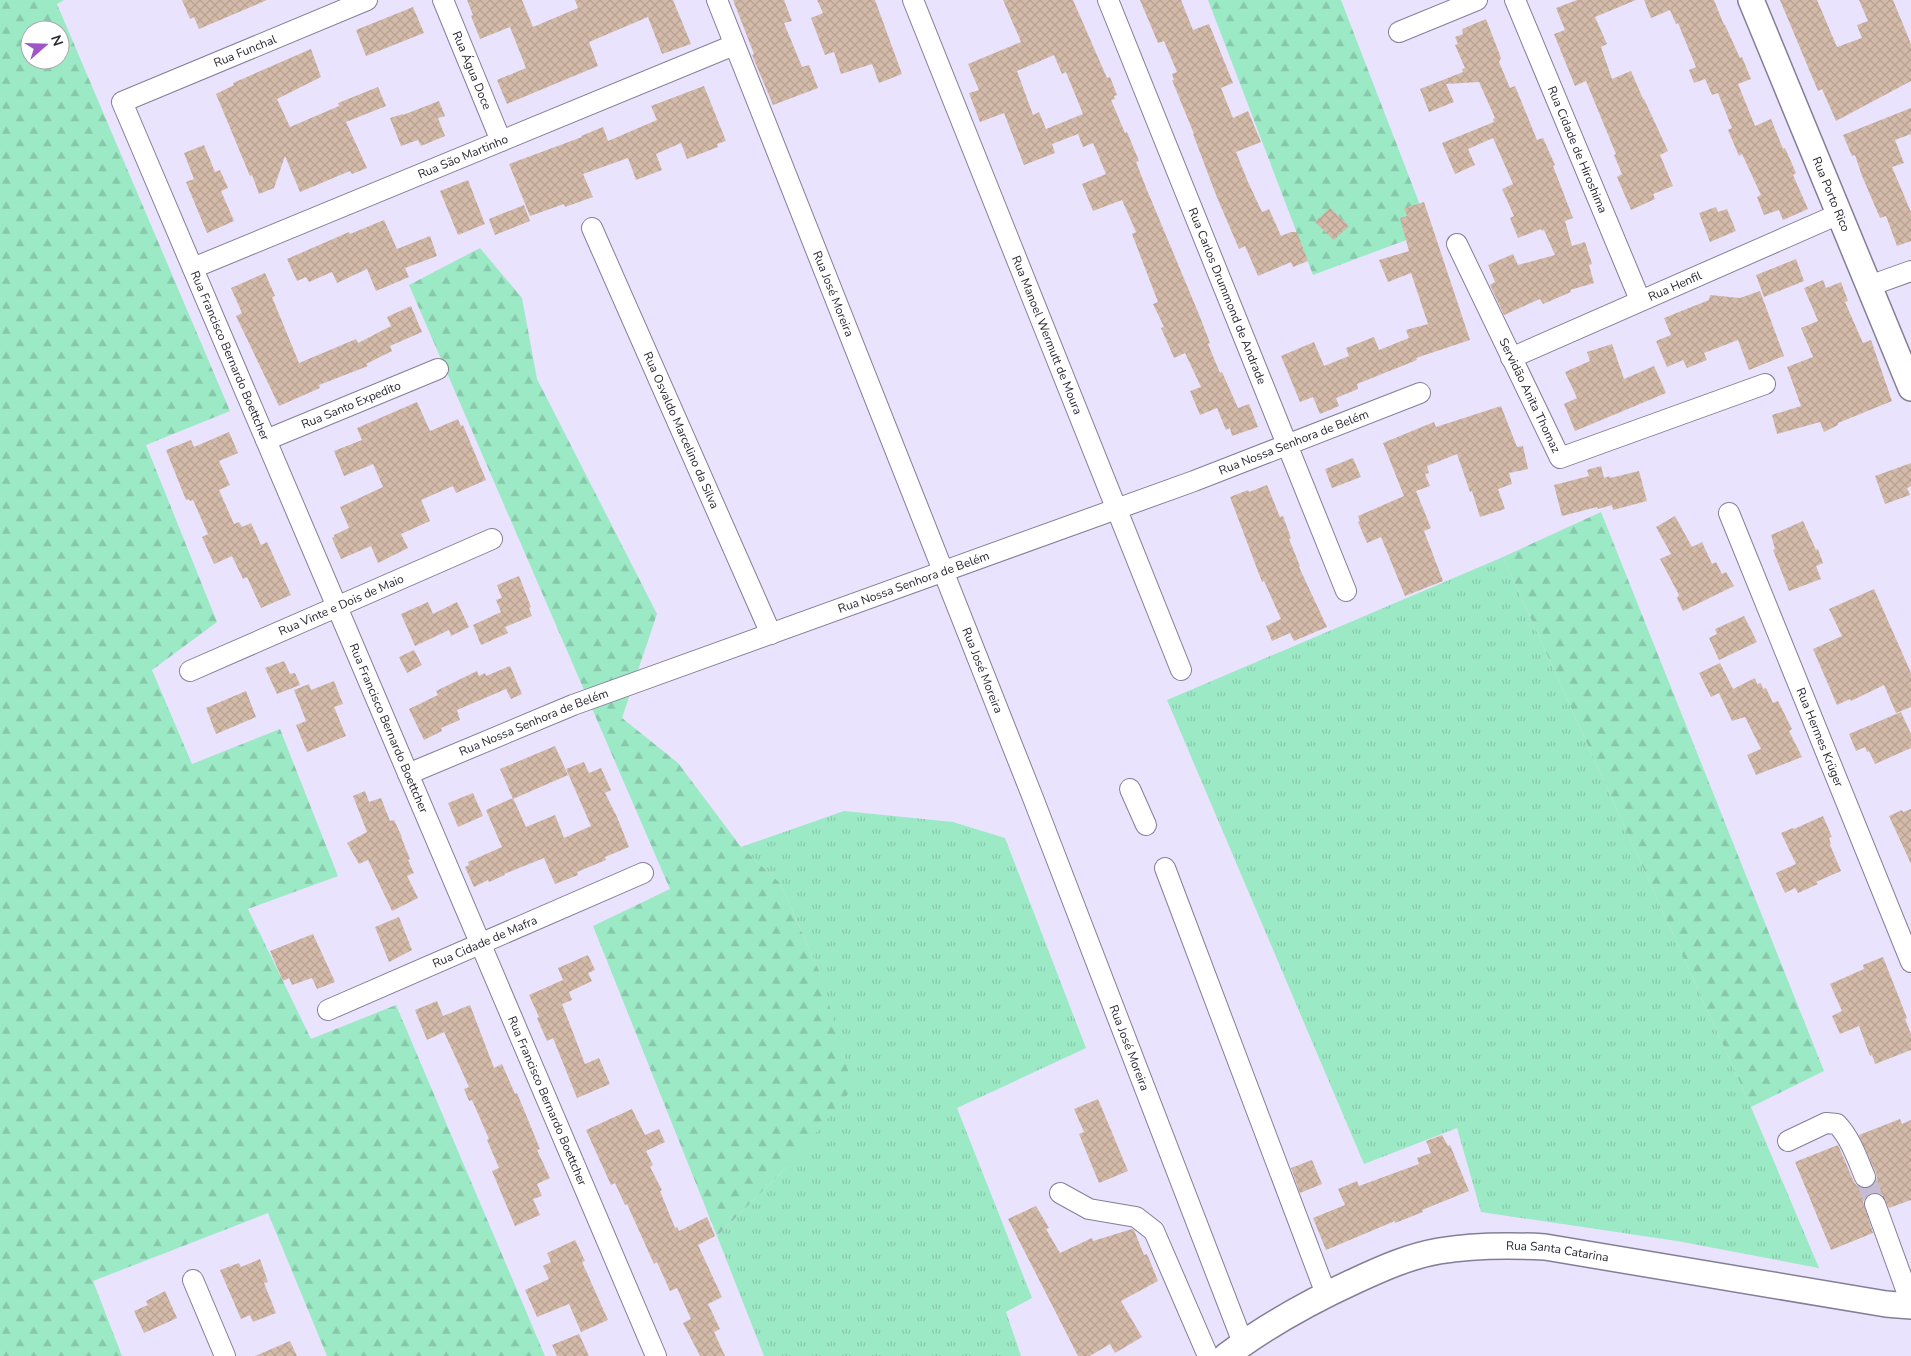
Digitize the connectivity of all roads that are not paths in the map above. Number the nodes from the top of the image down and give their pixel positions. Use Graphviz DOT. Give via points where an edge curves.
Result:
graph roads {
  1 [pos="367,0"];
  2 [pos="442,0"];
  3 [pos="717,0"];
  4 [pos="913,0"];
  5 [pos="1108,0"];
  6 [pos="1477,0"];
  7 [pos="1515,0"];
  8 [pos="1751,0"];
  9 [pos="1399,32"];
  10 [pos="734,45"];
  11 [pos="122,102"];
  12 [pos="501,141"];
  13 [pos="1839,214"];
  14 [pos="592,228"];
  15 [pos="1457,244"];
  16 [pos="192,268"];
  17 [pos="1911,271"];
  18 [pos="1869,286"];
  19 [pos="1640,300"];
  20 [pos="1510,358"];
  21 [pos="438,369"];
  22 [pos="1765,384"];
  23 [pos="1911,388"];
  24 [pos="1420,393"];
  25 [pos="266,440"];
  26 [pos="1288,445"];
  27 [pos="1116,509"];
  28 [pos="1729,513"];
  29 [pos="492,539"];
  30 [pos="942,572"];
  31 [pos="1346,591"];
  32 [pos="337,607"];
  33 [pos="771,634"];
  34 [pos="1180,670"];
  35 [pos="190,671"];
  36 [pos="408,774"];
  37 [pos="1130,789"];
  38 [pos="1146,825"];
  39 [pos="1164,868"];
  40 [pos="643,873"];
  41 [pos="480,944"];
  42 [pos="1911,962"];
  43 [pos="328,1010"];
  44 [pos="1788,1141"];
  45 [pos="1864,1177"];
  46 [pos="1060,1194"];
  47 [pos="1875,1204"];
  48 [pos="193,1280"];
  49 [pos="1326,1294"];
  50 [pos="1911,1304"];
  51 [pos="1234,1350"];
  52 [pos="224,1356"];
  53 [pos="656,1356"];
  54 [pos="1208,1356"];
  1 -- 11 [label="street, Rua Funchal"];
  2 -- 12 [label="street, Rua Água Doce"];
  3 -- 10 [label="street, Rua José Moreira"];
  4 -- 27 [label="street, Rua Manoel Wermutt de Moura"];
  5 -- 26 [label="street, Rua Carlos Drummond de Andrade"];
  6 -- 9 [label="street"];
  7 -- 19 [label="street, Rua Cidade de Hiroshima"];
  8 -- 13 [label="main road, Rua Porto Rico"];
  10 -- 12 [label="street, Rua São Martinho"];
  10 -- 30 [label="street, Rua José Moreira"];
  11 -- 16 [label="street, Rua Francisco Bernardo Boettcher"];
  12 -- 16 [label="street, Rua São Martinho"];
  13 -- 18 [label="main road, Rua Porto Rico"];
  13 -- 19 [label="street, Rua Henfil"];
  14 -- 33 [label="street, Rua Osvaldo Marcelino da Silva"];
  15 -- 20 [label="street, Servidão Anita Thomaz"];
  16 -- 25 [label="street, Rua Francisco Bernardo Boettcher"];
  17 -- 18 [label="street"];
  18 -- 23 [label="main road, Rua Porto Rico"];
  19 -- 20 [label="street, Rua Henfil"];
  20 -- 22 [label="street, Servidão Anita Thomaz" via="1560,458"];
  21 -- 25 [label="street, Rua Santo Expedito"];
  24 -- 26 [label="street, Rua Nossa Senhora de Belém"];
  25 -- 32 [label="street, Rua Francisco Bernardo Boettcher"];
  26 -- 27 [label="street, Rua Nossa Senhora de Belém"];
  26 -- 31 [label="street, Rua Carlos Drummond de Andrade"];
  27 -- 30 [label="street, Rua Nossa Senhora de Belém"];
  27 -- 34 [label="street, Rua Manoel Wermutt de Moura"];
  28 -- 42 [label="street, Rua Hermes Krüger"];
  29 -- 32 [label="street, Rua Vinte e Dois de Maio"];
  30 -- 33 [label="street, Rua Nossa Senhora de Belém"];
  30 -- 51 [label="street, Rua José Moreira" via="1036,807"];
  32 -- 35 [label="street, Rua Vinte e Dois de Maio"];
  32 -- 36 [label="street, Rua Francisco Bernardo Boettcher"];
  33 -- 36 [label="street, Rua Nossa Senhora de Belém" via="573,705"];
  36 -- 41 [label="street, Rua Francisco Bernardo Boettcher"];
  37 -- 38 [label="street"];
  39 -- 49 [label="street"];
  40 -- 41 [label="street, Rua Cidade de Mafra"];
  41 -- 43 [label="street, Rua Cidade de Mafra"];
  41 -- 53 [label="street, Rua Francisco Bernardo Boettcher"];
  44 -- 45 [label="street" via="1826,1123 1837,1124 1846,1134"];
  46 -- 54 [label="street" via="1089,1210 1136,1217 1154,1231"];
  47 -- 50 [label="street"];
  48 -- 52 [label="street"];
  49 -- 50 [label="main road, Rua Santa Catarina" via="1407,1259 1438,1251 1504,1245 1545,1247 1886,1304"];
  49 -- 51 [label="main road, Rua Santa Catarina"];
}
